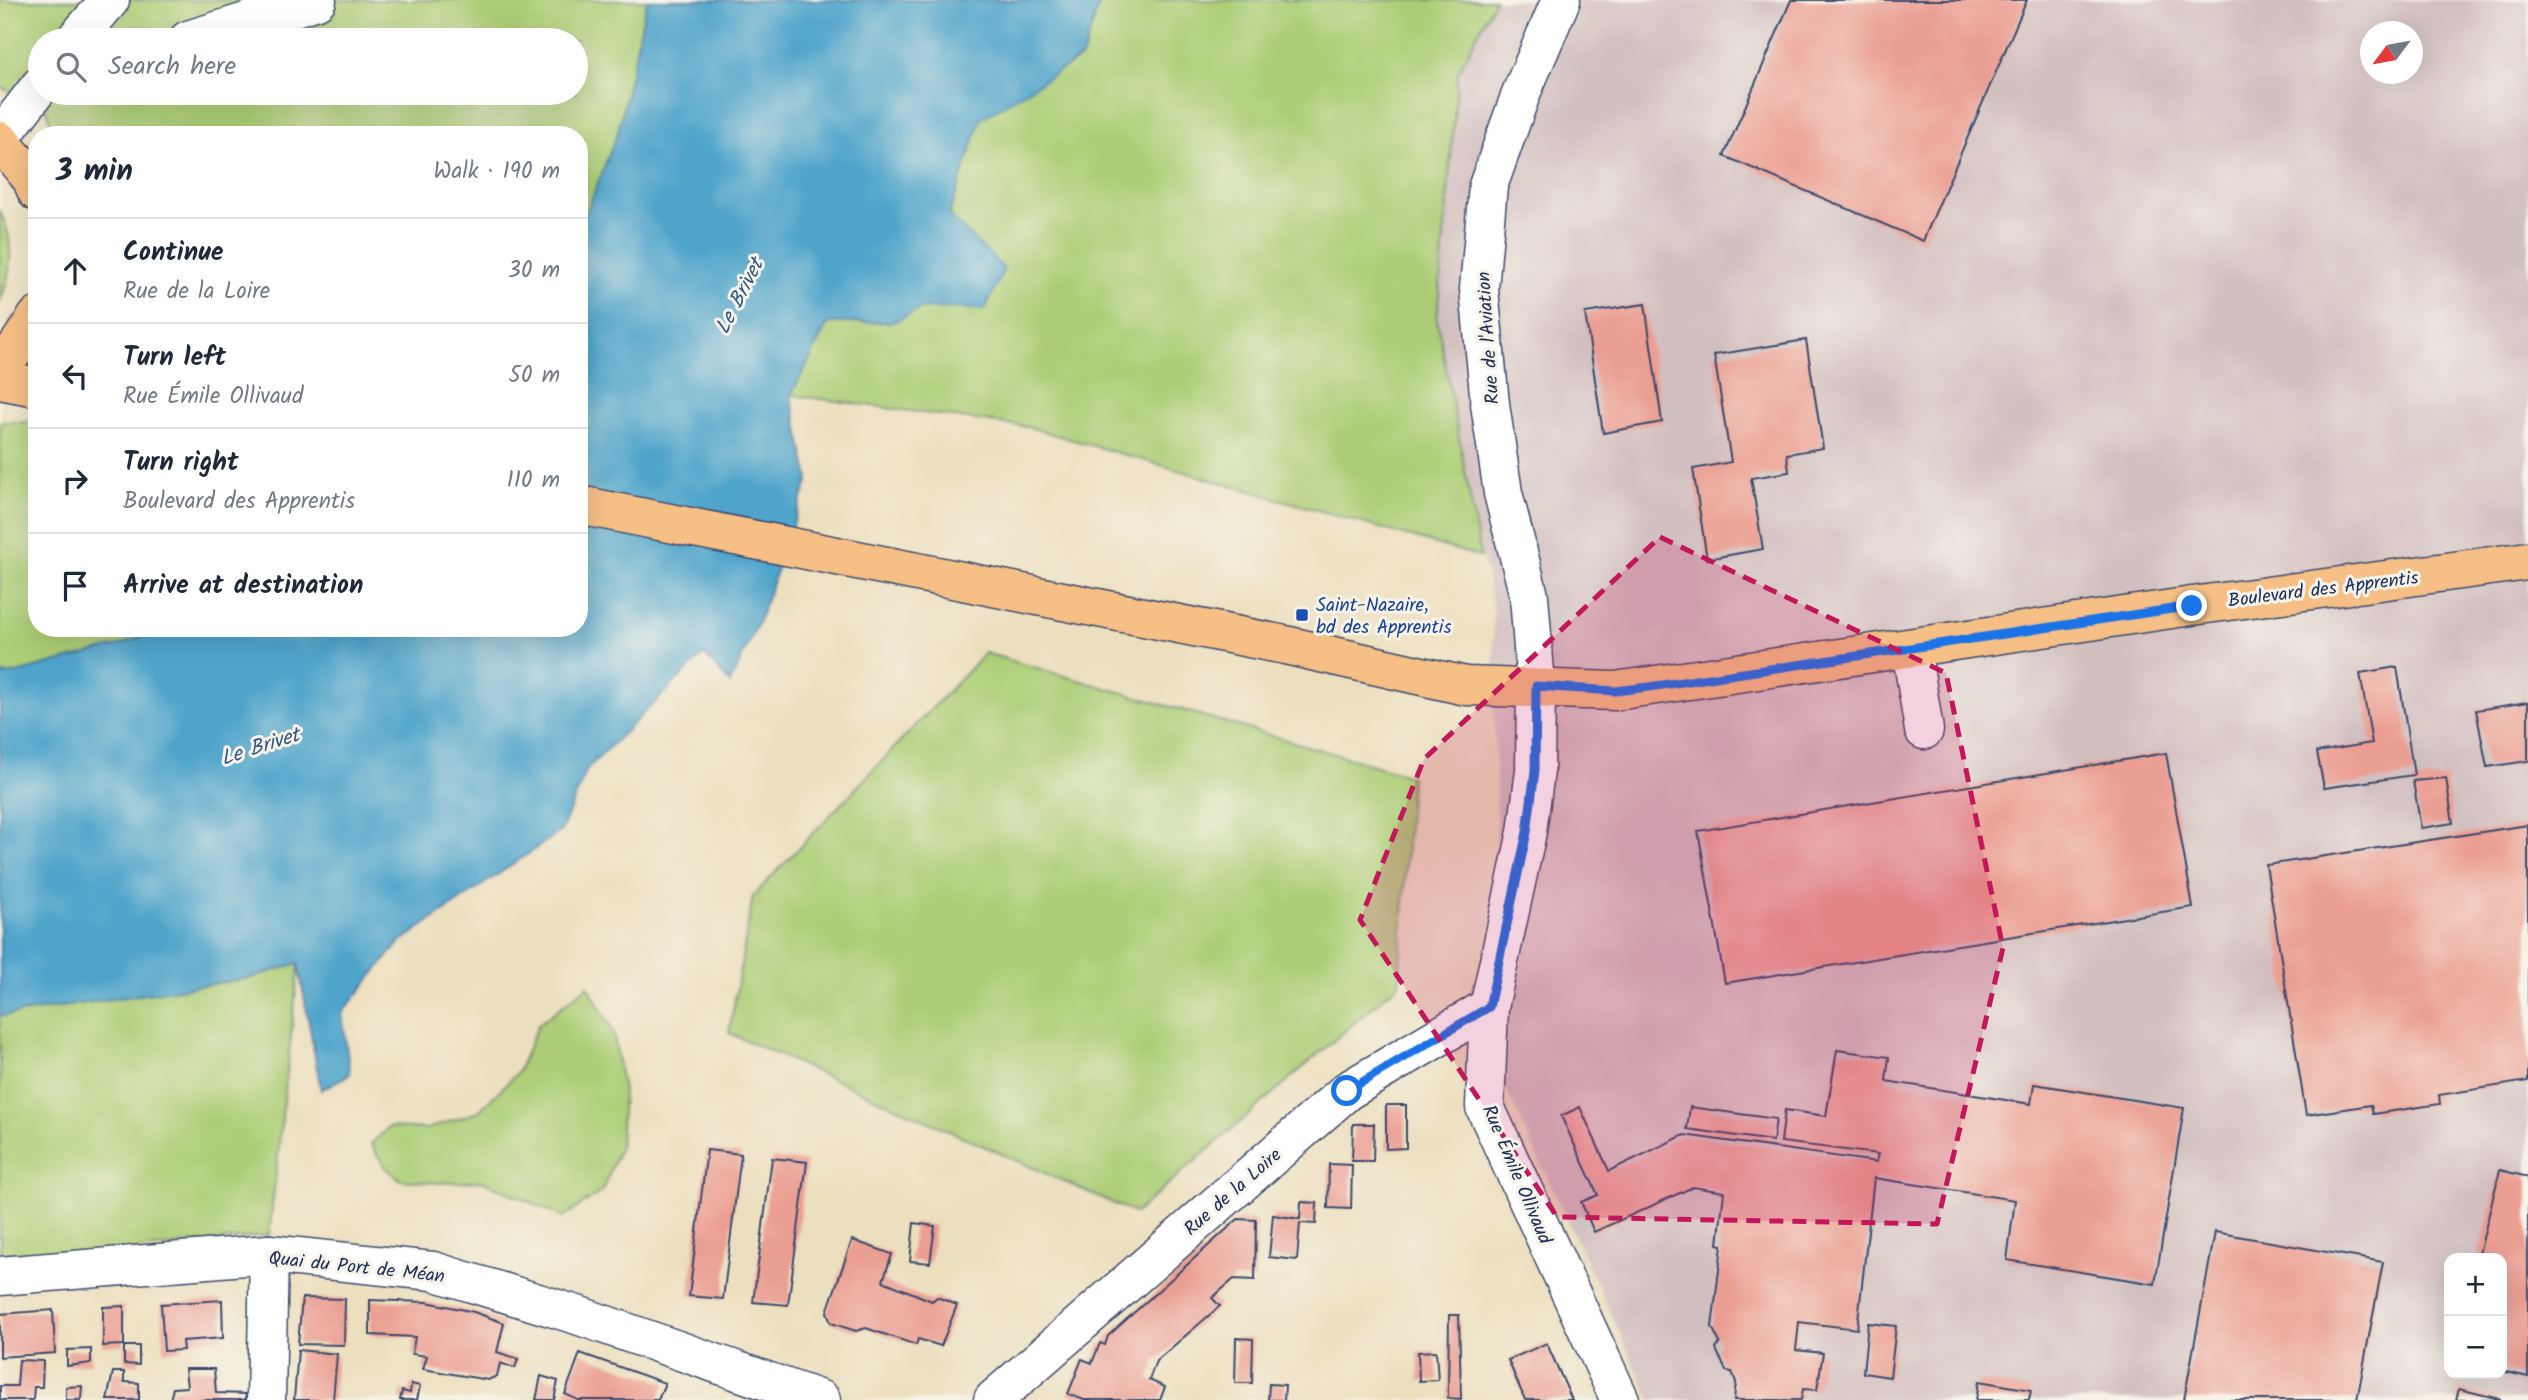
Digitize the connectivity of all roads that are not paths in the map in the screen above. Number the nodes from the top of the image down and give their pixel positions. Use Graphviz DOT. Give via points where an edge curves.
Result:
graph roads {
  1 [pos="317,0"];
  2 [pos="1561,0"];
  3 [pos="227,28"];
  4 [pos="28,102"];
  5 [pos="0,140"];
  6 [pos="28,174"];
  7 [pos="28,330"];
  8 [pos="0,363"];
  9 [pos="0,380"];
  10 [pos="28,385"];
  11 [pos="588,507"];
  12 [pos="2528,561"];
  13 [pos="1911,648"];
  14 [pos="1536,686"];
  15 [pos="1924,730"];
  16 [pos="1489,1007"];
  17 [pos="269,1254"];
  18 [pos="0,1276"];
  19 [pos="266,1400"];
  20 [pos="821,1400"];
  21 [pos="993,1400"];
  22 [pos="1620,1400"];
  1 -- 3 [label="street"];
  2 -- 14 [label="street, Rue de l'Aviation" via="1488,186 1479,289 1503,493 1529,596"];
  4 -- 5 [label="street"];
  5 -- 6 [label="main road"];
  7 -- 8 [label="main road"];
  9 -- 10 [label="main road"];
  11 -- 14 [label="main road, Boulevard des Apprentis" via="1285,645 1466,686"];
  12 -- 13 [label="main road, Boulevard des Apprentis"];
  13 -- 14 [label="main road, Boulevard des Apprentis" via="1615,691"];
  13 -- 15 [label="street"];
  14 -- 16 [label="street, Rue Émile Ollivaud" via="1535,771 1527,832"];
  16 -- 21 [label="street, Rue de la Loire" via="1347,1091"];
  16 -- 22 [label="street, Rue Émile Ollivaud" via="1485,1107"];
  17 -- 18 [label="street, Quai du Port de Méan"];
  17 -- 19 [label="street"];
  17 -- 20 [label="street, Quai du Port de Méan" via="433,1271 577,1315"];
}
